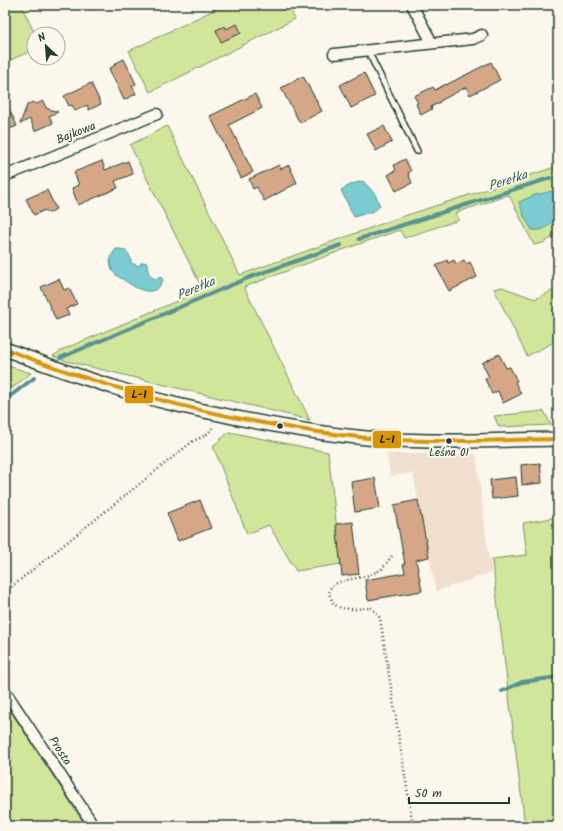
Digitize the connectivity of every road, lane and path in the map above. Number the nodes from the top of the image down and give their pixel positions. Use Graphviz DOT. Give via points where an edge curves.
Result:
graph roads {
  1 [pos="412,5"];
  2 [pos="482,35"];
  3 [pos="432,43"];
  4 [pos="368,51"];
  5 [pos="334,54"];
  6 [pos="157,114"];
  7 [pos="417,151"];
  8 [pos="5,176"];
  9 [pos="5,349"];
  10 [pos="214,422"];
  11 [pos="558,439"];
  12 [pos="392,556"];
  13 [pos="5,592"];
  14 [pos="5,691"];
  15 [pos="94,826"];
  16 [pos="413,826"];
  1 -- 3 [label="street"];
  2 -- 3 [label="street" via="473,39"];
  3 -- 4 [label="street"];
  4 -- 5 [label="street"];
  4 -- 7 [label="lane"];
  6 -- 8 [label="street, Bajkowa"];
  9 -- 11 [label="street" via="114,388 172,404 318,433 410,441"];
  10 -- 13 [label="path" via="211,432 193,441"];
  12 -- 16 [label="path" via="381,570 339,582 331,586 329,593 333,603 340,607 372,608 380,618"];
  14 -- 15 [label="street, Prosta"];
}
